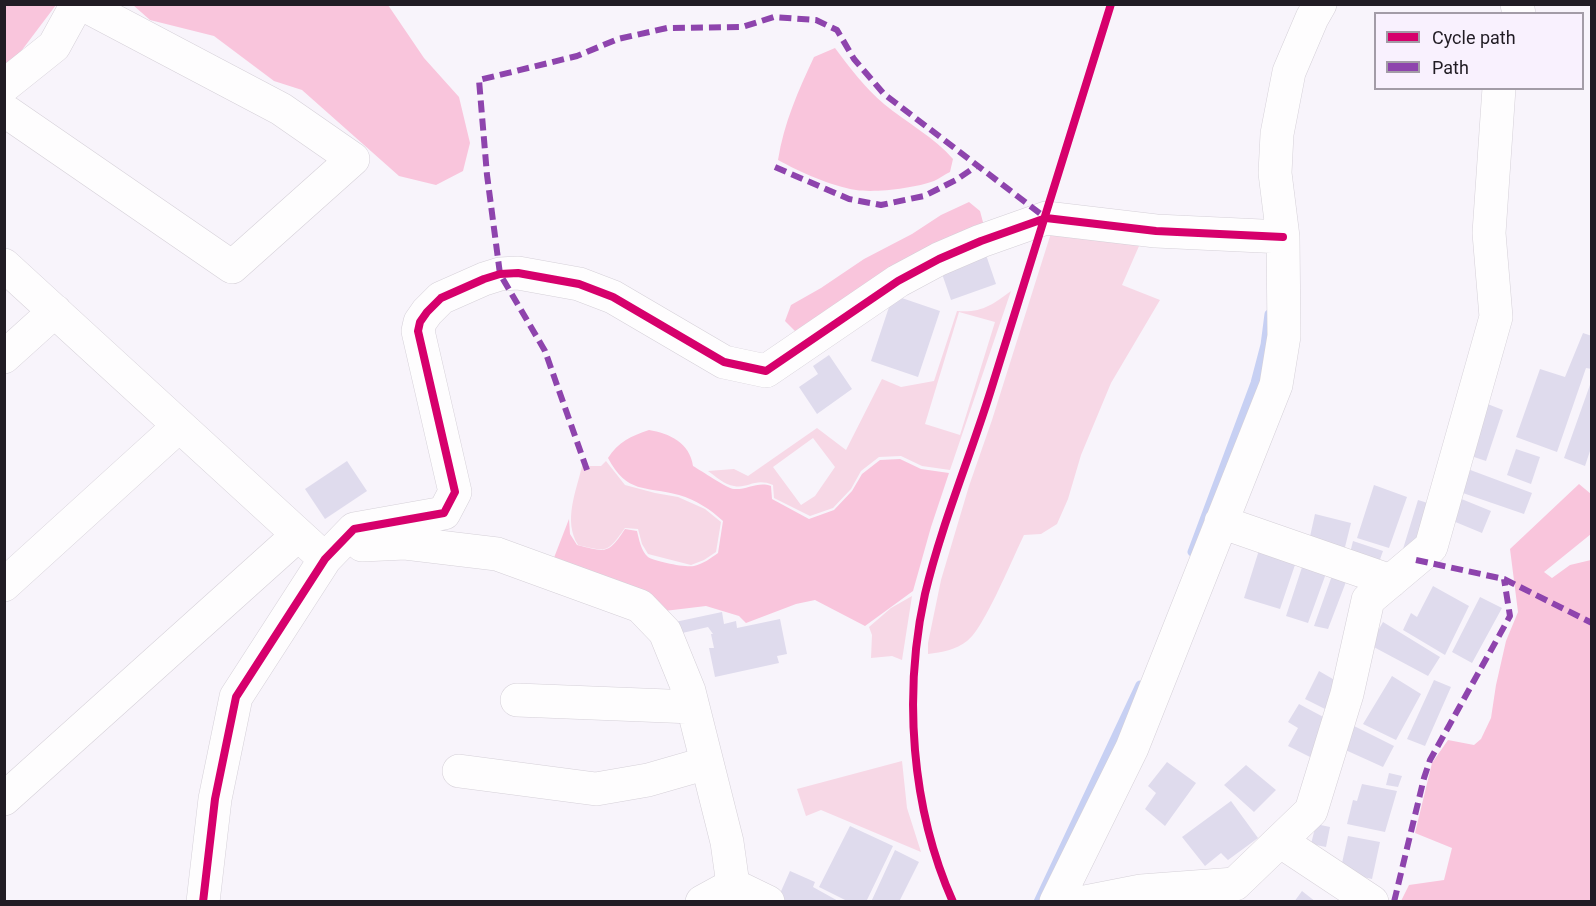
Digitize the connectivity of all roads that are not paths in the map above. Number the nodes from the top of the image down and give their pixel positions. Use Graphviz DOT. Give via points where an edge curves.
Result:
graph roads {
  1 [pos="77,4"];
  2 [pos="82,4"];
  3 [pos="1320,4"];
  4 [pos="4,87"];
  5 [pos="1498,90"];
  6 [pos="4,110"];
  7 [pos="1270,236"];
  8 [pos="4,265"];
  9 [pos="55,311"];
  10 [pos="4,357"];
  11 [pos="179,426"];
  12 [pos="1221,522"];
  13 [pos="298,535"];
  14 [pos="331,553"];
  15 [pos="1391,581"];
  16 [pos="4,585"];
  17 [pos="517,700"];
  18 [pos="693,707"];
  19 [pos="707,763"];
  20 [pos="459,771"];
  21 [pos="4,799"];
  22 [pos="1281,841"];
  23 [pos="734,885"];
  24 [pos="203,902"];
  25 [pos="702,902"];
  26 [pos="768,902"];
  27 [pos="1056,902"];
  28 [pos="1085,902"];
  29 [pos="1372,902"];
  1 -- 4 [label="street" via="54,46"];
  2 -- 6 [label="street" via="282,109 353,159 232,267"];
  3 -- 7 [label="street" via="1289,72 1277,134"];
  5 -- 15 [label="street" via="1489,233 1496,316 1431,547"];
  7 -- 12 [label="street" via="1284,336 1276,385"];
  7 -- 14 [label="street" via="1156,231 1046,218 981,241 898,281 766,371 724,362 613,297 579,284 518,273 484,279 441,298 420,322 418,331 455,492 444,513 354,529"];
  8 -- 9 [label="street"];
  9 -- 10 [label="street"];
  9 -- 11 [label="street"];
  11 -- 13 [label="street"];
  11 -- 16 [label="street"];
  12 -- 15 [label="street"];
  12 -- 27 [label="street" via="1132,748"];
  13 -- 14 [label="street"];
  13 -- 21 [label="street"];
  14 -- 18 [label="street" via="405,543 497,554 640,606 665,633"];
  14 -- 24 [label="street" via="236,697 215,799"];
  15 -- 22 [label="street" via="1368,600 1347,694 1311,811"];
  17 -- 18 [label="street"];
  18 -- 19 [label="street"];
  19 -- 20 [label="street" via="648,780 596,789"];
  19 -- 23 [label="street"];
  22 -- 28 [label="street" via="1235,884 1141,891"];
  22 -- 29 [label="street"];
  23 -- 25 [label="street"];
  23 -- 26 [label="street"];
}
